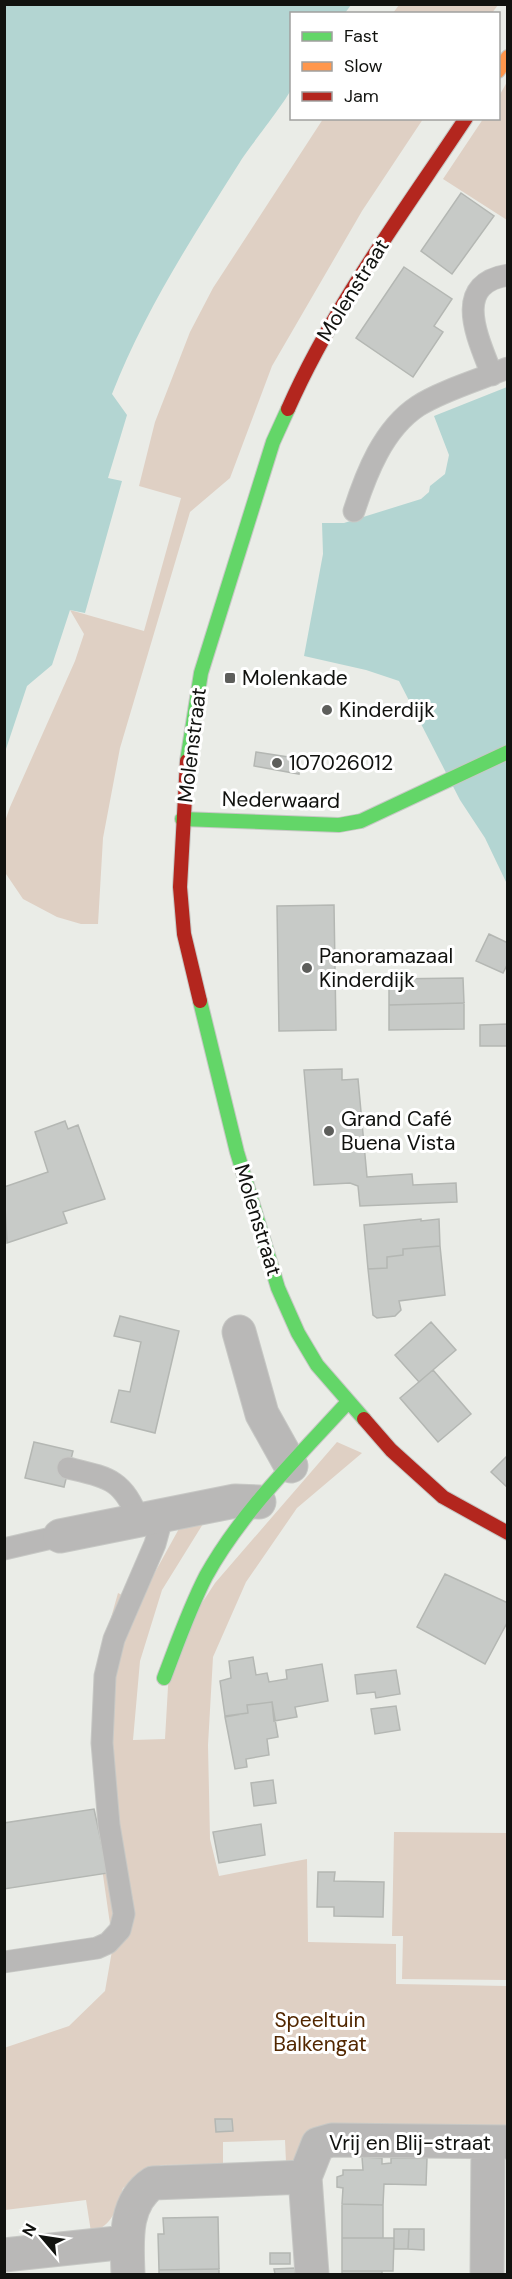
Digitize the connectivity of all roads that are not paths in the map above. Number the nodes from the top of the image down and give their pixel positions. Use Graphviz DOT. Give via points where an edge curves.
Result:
graph roads {
  1 [pos="465,120"];
  2 [pos="507,275"];
  3 [pos="500,371"];
  4 [pos="354,511"];
  5 [pos="507,752"];
  6 [pos="183,819"];
  7 [pos="239,1332"];
  8 [pos="348,1402"];
  9 [pos="291,1466"];
  10 [pos="68,1468"];
  11 [pos="259,1502"];
  12 [pos="151,1518"];
  13 [pos="507,1533"];
  14 [pos="60,1536"];
  15 [pos="4,1549"];
  16 [pos="164,1678"];
  17 [pos="4,1962"];
  18 [pos="498,2142"];
  19 [pos="304,2176"];
  20 [pos="127,2242"];
  21 [pos="4,2255"];
  22 [pos="128,2274"];
  23 [pos="312,2274"];
  24 [pos="487,2274"];
  1 -- 6 [label="street, Molenstraat" via="340,308 306,368 273,442 201,673 186,766"];
  2 -- 3 [label="lane" via="493,277 481,286 472,302 474,326"];
  3 -- 4 [label="lane" via="418,406 394,427 365,476"];
  5 -- 6 [label="street, Nederwaard" via="362,821 339,825"];
  6 -- 8 [label="street, Molenstraat" via="180,886 184,934 237,1152 278,1288 317,1365"];
  7 -- 9 [label="street" via="261,1414"];
  8 -- 9 [label="street"];
  8 -- 13 [label="street, Molenstraat" via="391,1450 443,1497"];
  9 -- 11 [label="street"];
  10 -- 12 [label="lane" via="114,1481"];
  11 -- 12 [label="street" via="235,1501"];
  11 -- 16 [label="street" via="215,1561"];
  12 -- 14 [label="street"];
  12 -- 17 [label="lane" via="155,1544 114,1639 105,1676 102,1743 124,1914 120,1930 97,1948"];
  14 -- 15 [label="lane"];
  18 -- 19 [label="street, Vrij en Blij-straat" via="332,2140 318,2144"];
  18 -- 24 [label="street"];
  19 -- 20 [label="street" via="153,2183 133,2203"];
  19 -- 23 [label="street"];
  20 -- 21 [label="street"];
  20 -- 22 [label="street"];
}
